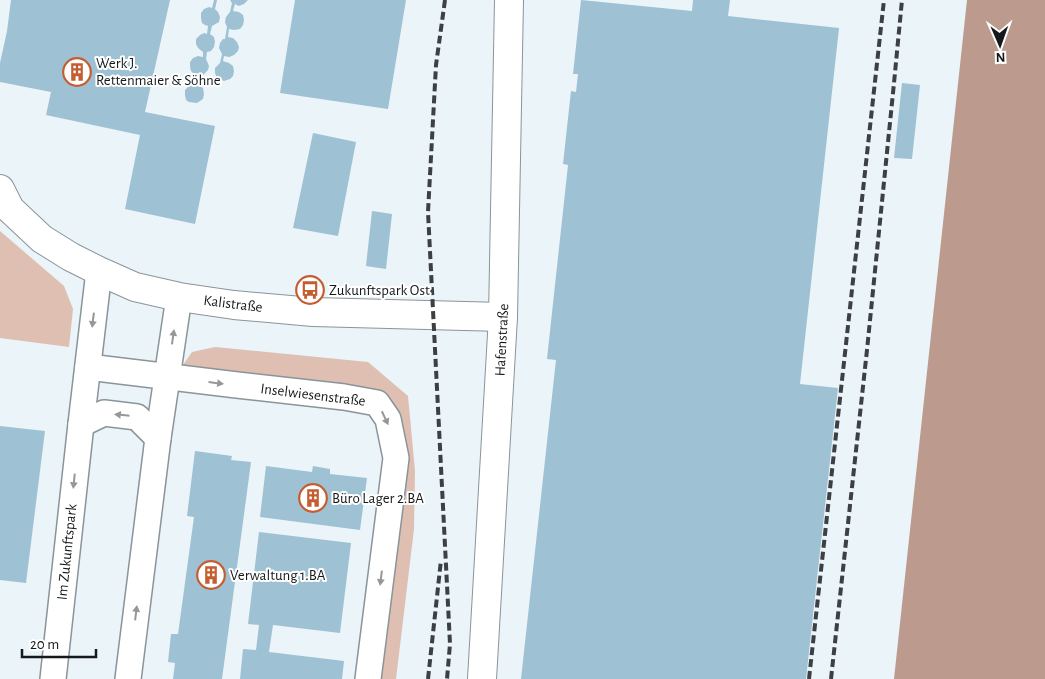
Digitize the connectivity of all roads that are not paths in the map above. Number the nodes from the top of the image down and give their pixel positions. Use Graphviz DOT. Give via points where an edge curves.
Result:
graph roads {
  1 [pos="509,0"];
  2 [pos="0,189"];
  3 [pos="99,271"];
  4 [pos="179,297"];
  5 [pos="503,318"];
  6 [pos="88,367"];
  7 [pos="168,377"];
  8 [pos="81,424"];
  9 [pos="158,438"];
  10 [pos="53,679"];
  11 [pos="128,679"];
  12 [pos="368,679"];
  13 [pos="482,679"];
  1 -- 5 [label="main road, Hafenstraße"];
  2 -- 3 [label="main road, Kalistraße" via="10,210 42,238"];
  3 -- 4 [label="main road, Kalistraße" via="135,287"];
  3 -- 6 [label="street, Im Zukunftspark, one-way"];
  4 -- 5 [label="main road, Kalistraße" via="313,312"];
  7 -- 4 [label="street, one-way"];
  5 -- 13 [label="main road, Hafenstraße"];
  6 -- 7 [label="street, Inselwiesenstraße"];
  6 -- 8 [label="street, Im Zukunftspark"];
  7 -- 9 [label="street"];
  7 -- 12 [label="street, Inselwiesenstraße, one-way" via="377,403 388,419 396,458"];
  9 -- 8 [label="street, one-way" via="137,417 104,413"];
  8 -- 10 [label="street, Im Zukunftspark, one-way"];
  11 -- 9 [label="street, one-way"];
}
